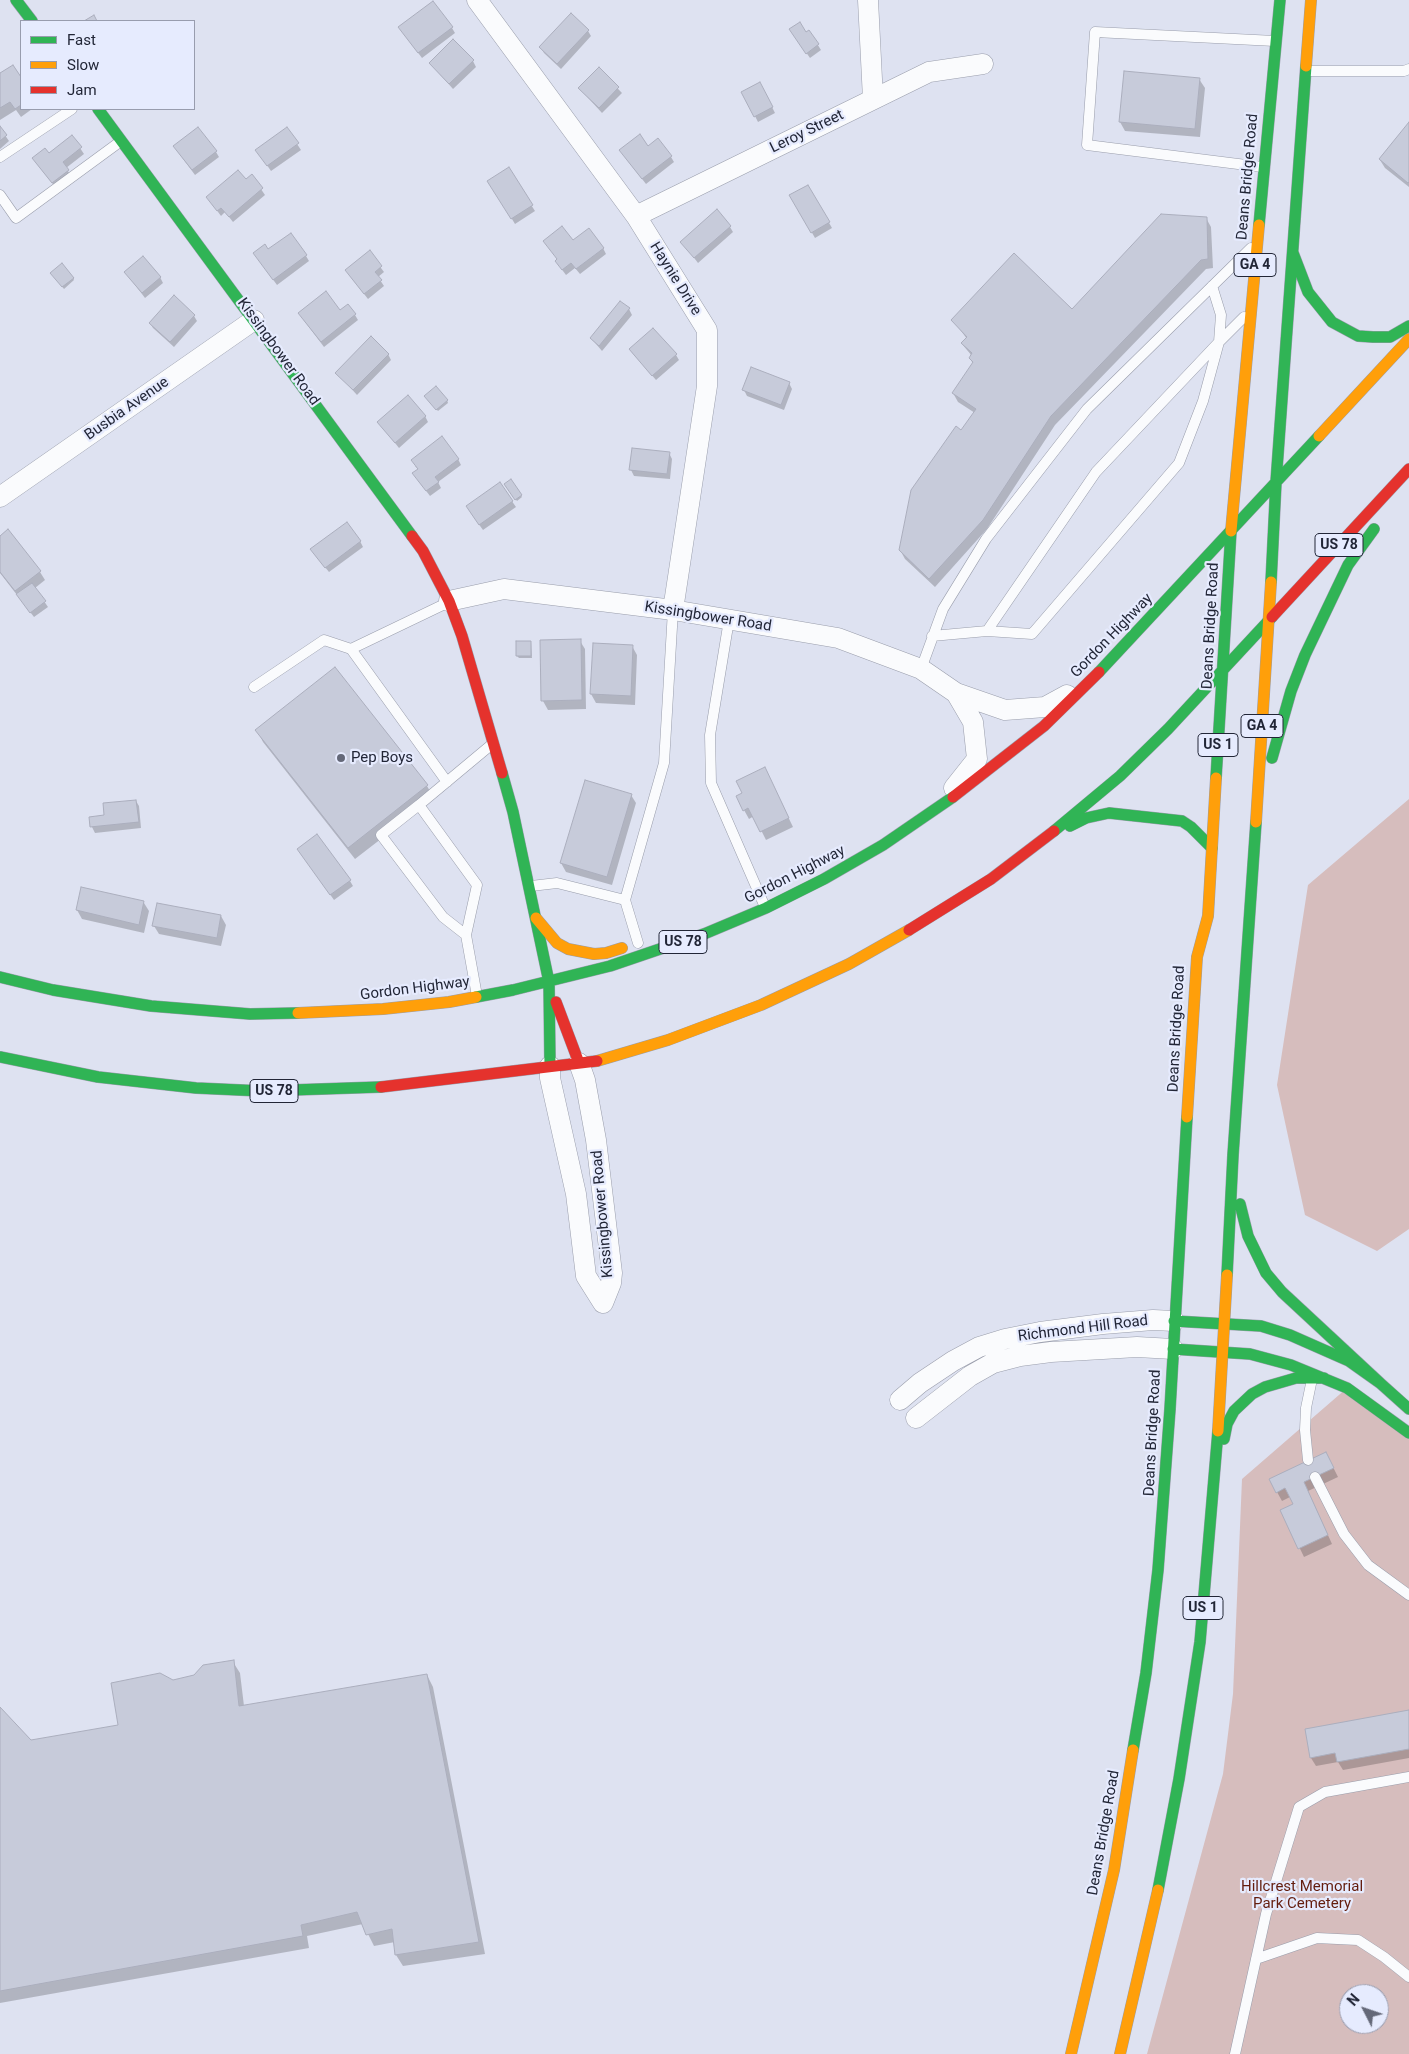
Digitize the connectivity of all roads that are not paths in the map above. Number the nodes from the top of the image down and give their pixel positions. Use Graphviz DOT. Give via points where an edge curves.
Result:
graph roads {
  1 [pos="16,0"];
  2 [pos="477,0"];
  3 [pos="868,0"];
  4 [pos="1280,0"];
  5 [pos="1311,0"];
  6 [pos="31,20"];
  7 [pos="1276,41"];
  8 [pos="983,64"];
  9 [pos="1409,69"];
  10 [pos="1306,71"];
  11 [pos="873,99"];
  12 [pos="70,110"];
  13 [pos="99,110"];
  14 [pos="122,141"];
  15 [pos="0,157"];
  16 [pos="1264,168"];
  17 [pos="0,195"];
  18 [pos="636,216"];
  19 [pos="1257,242"];
  20 [pos="1293,253"];
  21 [pos="1212,286"];
  22 [pos="1250,312"];
  23 [pos="254,320"];
  24 [pos="1409,326"];
  25 [pos="1409,339"];
  26 [pos="1219,342"];
  27 [pos="1409,469"];
  28 [pos="1409,481"];
  29 [pos="1276,482"];
  30 [pos="0,497"];
  31 [pos="1391,505"];
  32 [pos="1379,521"];
  33 [pos="1231,531"];
  34 [pos="449,601"];
  35 [pos="672,610"];
  36 [pos="729,620"];
  37 [pos="1269,620"];
  38 [pos="987,631"];
  39 [pos="932,636"];
  40 [pos="351,649"];
  41 [pos="1223,669"];
  42 [pos="921,670"];
  43 [pos="1090,682"];
  44 [pos="254,688"];
  45 [pos="956,693"];
  46 [pos="493,743"];
  47 [pos="447,782"];
  48 [pos="419,805"];
  49 [pos="938,809"];
  50 [pos="1254,832"];
  51 [pos="1045,839"];
  52 [pos="1212,848"];
  53 [pos="529,886"];
  54 [pos="625,900"];
  55 [pos="766,908"];
  56 [pos="536,918"];
  57 [pos="683,929"];
  58 [pos="466,935"];
  59 [pos="642,941"];
  60 [pos="0,977"];
  61 [pos="549,982"];
  62 [pos="477,997"];
  63 [pos="0,1057"];
  64 [pos="579,1063"];
  65 [pos="550,1066"];
  66 [pos="1233,1170"];
  67 [pos="1174,1321"];
  68 [pos="1225,1323"];
  69 [pos="1330,1337"];
  70 [pos="1173,1349"];
  71 [pos="1223,1352"];
  72 [pos="1318,1367"];
  73 [pos="1380,1383"];
  74 [pos="900,1400"];
  75 [pos="1409,1409"];
  76 [pos="916,1418"];
  77 [pos="1409,1433"];
  78 [pos="1308,1460"];
  79 [pos="1215,1477"];
  80 [pos="1315,1477"];
  81 [pos="1409,1595"];
  82 [pos="1409,1776"];
  83 [pos="1256,1959"];
  84 [pos="1409,1977"];
  85 [pos="1070,2054"];
  86 [pos="1120,2054"];
  87 [pos="1235,2054"];
  1 -- 6 [label="main road"];
  2 -- 18 [label="street, Haynie Drive"];
  3 -- 11 [label="street"];
  4 -- 7 [label="main road, Deans Bridge Road / GA 4"];
  5 -- 10 [label="main road, GA 4"];
  7 -- 16 [label="main road, Deans Bridge Road / GA 4"];
  7 -- 16 [label="lane" via="1095,32 1087,145"];
  8 -- 11 [label="street, Leroy Street" via="929,72"];
  9 -- 10 [label="lane"];
  10 -- 20 [label="main road, GA 4"];
  11 -- 18 [label="street, Leroy Street"];
  12 -- 15 [label="lane"];
  13 -- 14 [label="main road, Kissingbower Road"];
  14 -- 17 [label="lane" via="16,218"];
  14 -- 23 [label="main road, Kissingbower Road"];
  16 -- 19 [label="main road, Deans Bridge Road / GA 4"];
  18 -- 35 [label="street, Haynie Drive" via="707,330 707,386"];
  19 -- 21 [label="lane"];
  19 -- 22 [label="main road, Deans Bridge Road / GA 4"];
  20 -- 24 [label="main road" via="1308,292 1332,322 1366,337 1390,337"];
  20 -- 29 [label="main road, GA 4"];
  21 -- 26 [label="lane" via="1220,315"];
  21 -- 39 [label="lane" via="1088,409 986,539 943,609"];
  22 -- 26 [label="lane"];
  22 -- 33 [label="main road, Deans Bridge Road / GA 4"];
  23 -- 30 [label="street, Busbia Avenue"];
  23 -- 34 [label="main road, Kissingbower Road" via="423,551"];
  25 -- 29 [label="main road, Gordon Highway"];
  26 -- 38 [label="lane" via="1096,472"];
  26 -- 38 [label="lane" via="1203,401 1179,463 1032,634"];
  27 -- 37 [label="main road, US 78"];
  28 -- 31 [label="main road"];
  29 -- 33 [label="main road, Gordon Highway"];
  29 -- 37 [label="main road, GA 4"];
  32 -- 50 [label="main road, US 1" via="1348,565 1303,659 1279,728"];
  33 -- 41 [label="main road, Deans Bridge Road / US 1"];
  33 -- 43 [label="main road, Gordon Highway / US 78"];
  34 -- 35 [label="street, Kissingbower Road" via="504,588"];
  34 -- 40 [label="lane"];
  34 -- 46 [label="main road, Kissingbower Road"];
  35 -- 36 [label="street, Kissingbower Road"];
  35 -- 54 [label="lane" via="664,763"];
  36 -- 42 [label="street, Kissingbower Road" via="838,638"];
  36 -- 55 [label="lane" via="710,735 712,783"];
  37 -- 41 [label="main road, US 78"];
  37 -- 50 [label="main road, GA 4"];
  38 -- 39 [label="lane"];
  39 -- 42 [label="lane"];
  40 -- 44 [label="lane" via="324,640"];
  40 -- 47 [label="lane"];
  41 -- 51 [label="main road, US 78" via="1120,776"];
  41 -- 52 [label="main road, Deans Bridge Road / US 1"];
  42 -- 45 [label="street, Kissingbower Road"];
  43 -- 45 [label="street, Kissingbower Road" via="1045,707 1005,710"];
  43 -- 49 [label="main road, Gordon Highway / US 78" via="1017,749"];
  45 -- 49 [label="street, Kissingbower Road" via="973,722 977,759"];
  46 -- 47 [label="lane"];
  46 -- 53 [label="main road, Kissingbower Road" via="513,812"];
  47 -- 48 [label="lane"];
  48 -- 58 [label="lane" via="478,886"];
  48 -- 58 [label="lane" via="381,835 443,917"];
  49 -- 55 [label="main road, Gordon Highway / US 78" via="824,879"];
  50 -- 66 [label="main road, US 1"];
  51 -- 52 [label="main road" via="1086,818 1109,814 1182,822 1192,827"];
  51 -- 64 [label="main road, US 78" via="958,901 878,949 799,988 668,1040 603,1060"];
  52 -- 67 [label="main road, Deans Bridge Road / US 1" via="1208,916 1197,957"];
  53 -- 54 [label="lane" via="557,883"];
  53 -- 56 [label="main road, Kissingbower Road"];
  54 -- 59 [label="lane"];
  55 -- 57 [label="main road"];
  55 -- 61 [label="main road, Gordon Highway / US 78" via="643,957"];
  56 -- 59 [label="main road" via="557,943 580,952 606,953"];
  56 -- 61 [label="main road, Kissingbower Road"];
  58 -- 62 [label="lane"];
  60 -- 62 [label="main road, Gordon Highway / US 78" via="53,990 151,1006 250,1014 383,1009"];
  61 -- 62 [label="main road, Gordon Highway / US 78"];
  61 -- 64 [label="main road, Kissingbower Road"];
  61 -- 65 [label="main road, Kissingbower Road"];
  63 -- 65 [label="main road, US 78" via="98,1077 262,1091 396,1086"];
  64 -- 65 [label="main road, US 78"];
  64 -- 65 [label="street, Kissingbower Road" via="596,1140 612,1273 602,1303 586,1276 576,1194"];
  66 -- 68 [label="main road, US 1"];
  66 -- 69 [label="main road" via="1248,1236 1266,1273"];
  67 -- 68 [label="main road, Richmond Hill Road"];
  67 -- 70 [label="main road, Deans Bridge Road / US 1"];
  67 -- 74 [label="street, Richmond Hill Road" via="1103,1324 1040,1332 978,1347 920,1383"];
  68 -- 71 [label="main road, US 1"];
  68 -- 72 [label="main road, Richmond Hill Road" via="1261,1326 1290,1335"];
  69 -- 72 [label="lane"];
  69 -- 73 [label="main road"];
  70 -- 71 [label="main road, Richmond Hill Road"];
  70 -- 76 [label="street, Richmond Hill Road" via="1137,1347 1051,1352 992,1363"];
  70 -- 85 [label="main road, Deans Bridge Road / US 1" via="1164,1504 1146,1673 1114,1870"];
  71 -- 72 [label="main road, Richmond Hill Road"];
  71 -- 79 [label="main road, US 1"];
  72 -- 73 [label="main road, Richmond Hill Road" via="1349,1360"];
  72 -- 77 [label="main road, Richmond Hill Road"];
  72 -- 78 [label="lane" via="1306,1408"];
  72 -- 79 [label="main road" via="1296,1378 1265,1387 1241,1403 1228,1424"];
  73 -- 75 [label="main road, Richmond Hill Road"];
  79 -- 86 [label="main road, US 1" via="1200,1642 1179,1779 1157,1896"];
  80 -- 81 [label="lane" via="1344,1534 1368,1565"];
  82 -- 83 [label="lane" via="1325,1792 1299,1807 1266,1914"];
  83 -- 84 [label="lane" via="1317,1938 1358,1940"];
  83 -- 87 [label="lane"];
}
